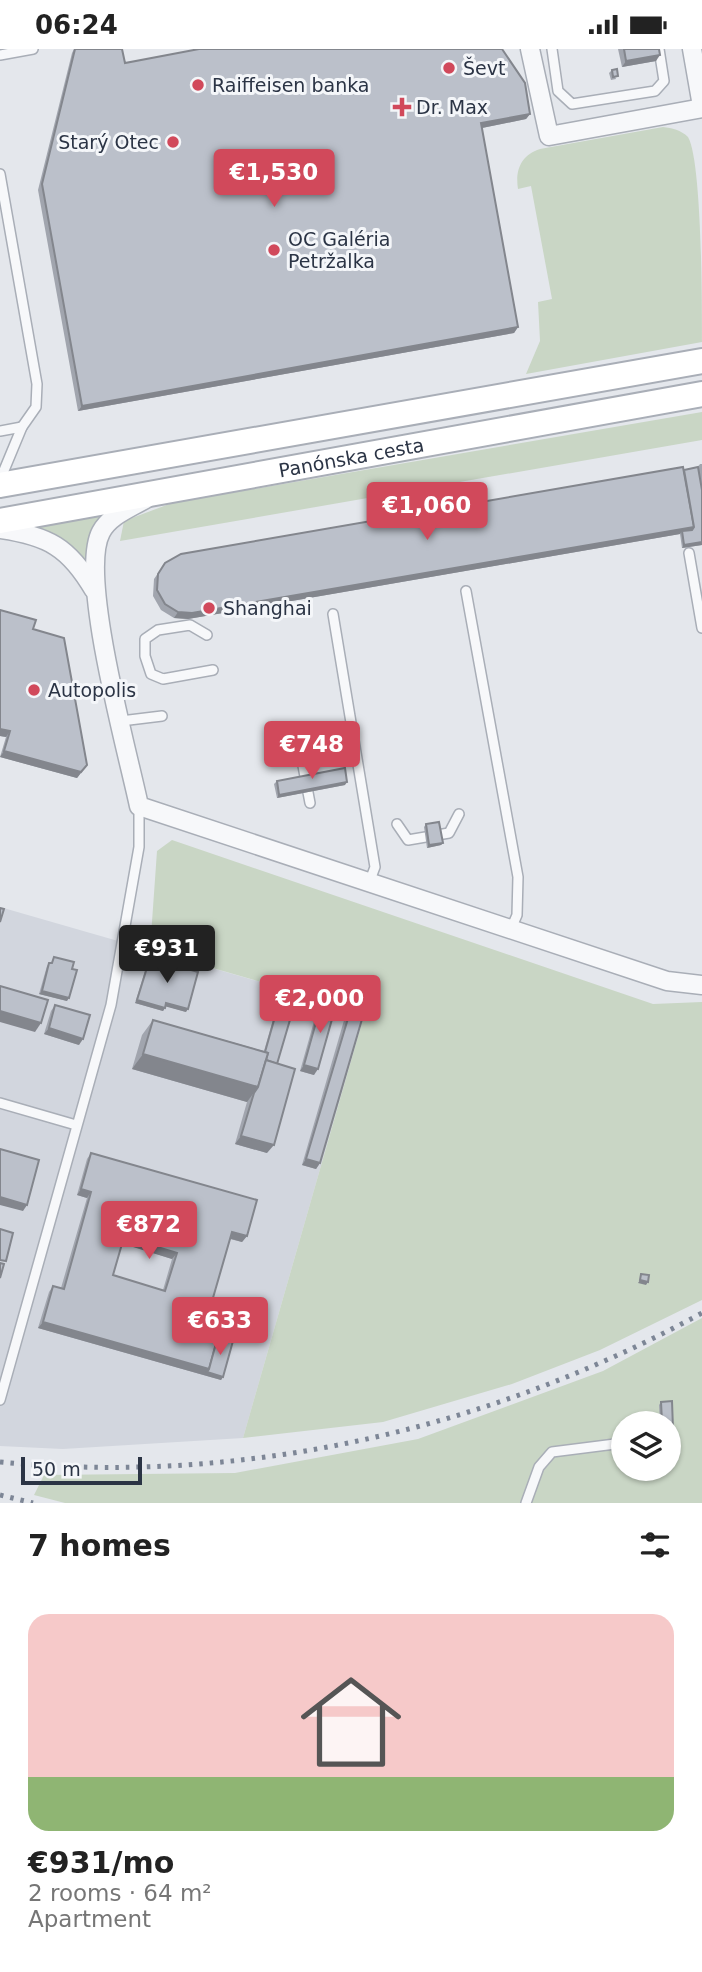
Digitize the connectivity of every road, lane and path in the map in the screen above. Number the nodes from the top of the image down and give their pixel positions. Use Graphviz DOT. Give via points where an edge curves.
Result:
graph roads {
  1 [pos="33,49"];
  2 [pos="530,49"];
  3 [pos="552,49"];
  4 [pos="659,49"];
  5 [pos="692,49"];
  6 [pos="0,55"];
  7 [pos="702,107"];
  8 [pos="0,174"];
  9 [pos="695,359"];
  10 [pos="702,394"];
  11 [pos="22,426"];
  12 [pos="0,431"];
  13 [pos="0,480"];
  14 [pos="0,485"];
  15 [pos="156,492"];
  16 [pos="0,521"];
  17 [pos="0,529"];
  18 [pos="689,553"];
  19 [pos="466,591"];
  20 [pos="96,594"];
  21 [pos="333,614"];
  22 [pos="702,628"];
  23 [pos="207,635"];
  24 [pos="214,670"];
  25 [pos="162,716"];
  26 [pos="121,721"];
  27 [pos="303,766"];
  28 [pos="310,803"];
  29 [pos="139,806"];
  30 [pos="459,814"];
  31 [pos="397,824"];
  32 [pos="369,883"];
  33 [pos="512,929"];
  34 [pos="702,985"];
  35 [pos="0,1103"];
  36 [pos="76,1125"];
  37 [pos="0,1400"];
  38 [pos="611,1445"];
  39 [pos="526,1503"];
  1 -- 6 [label="lane"];
  2 -- 7 [label="street" via="549,136"];
  3 -- 4 [label="lane" via="558,91 572,104 655,92 664,81"];
  5 -- 7 [label="street"];
  8 -- 11 [label="lane" via="37,384 36,407"];
  9 -- 14 [label="main road, Panónska cesta"];
  10 -- 15 [label="main road, Panónska cesta"];
  11 -- 12 [label="lane"];
  11 -- 13 [label="lane"];
  15 -- 16 [label="main road, Panónska cesta"];
  15 -- 20 [label="street" via="117,515 102,530 96,547"];
  17 -- 20 [label="street" via="53,543 79,566"];
  18 -- 22 [label="lane"];
  19 -- 33 [label="lane" via="518,877"];
  20 -- 26 [label="street"];
  21 -- 32 [label="lane" via="375,867"];
  23 -- 24 [label="lane" via="190,625 154,632 144,643 146,665 151,674 163,679"];
  25 -- 26 [label="lane"];
  26 -- 29 [label="street"];
  27 -- 28 [label="lane"];
  29 -- 32 [label="street"];
  29 -- 36 [label="lane" via="139,847 111,1005"];
  30 -- 31 [label="lane" via="449,833 408,840"];
  32 -- 33 [label="street"];
  33 -- 34 [label="street" via="667,981"];
  35 -- 36 [label="lane"];
  36 -- 37 [label="lane"];
  38 -- 39 [label="lane" via="552,1452 538,1467"];
}
